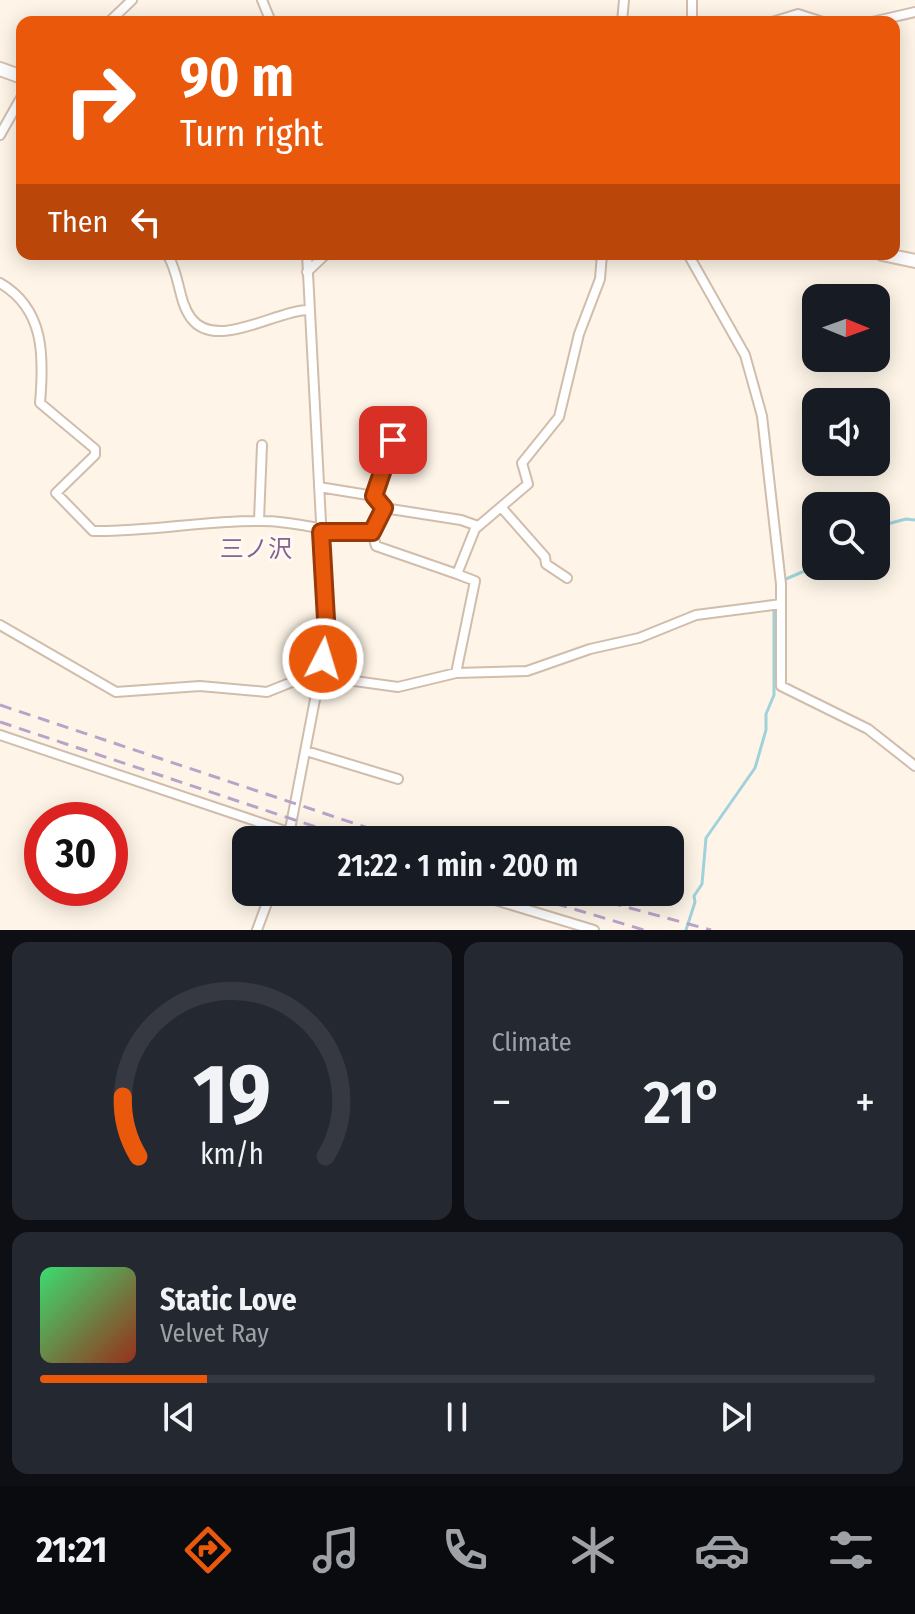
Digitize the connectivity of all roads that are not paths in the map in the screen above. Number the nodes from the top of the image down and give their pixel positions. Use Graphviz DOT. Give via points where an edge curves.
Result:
graph roads {
  1 [pos="132,0"];
  2 [pos="115,16"];
  3 [pos="16,107"];
  4 [pos="0,135"];
  5 [pos="171,260"];
  6 [pos="307,260"];
  7 [pos="320,260"];
  8 [pos="602,260"];
  9 [pos="691,260"];
  10 [pos="307,272"];
  11 [pos="0,283"];
  12 [pos="309,310"];
  13 [pos="262,445"];
  14 [pos="417,446"];
  15 [pos="319,487"];
  16 [pos="374,496"];
  17 [pos="501,507"];
  18 [pos="384,508"];
  19 [pos="259,520"];
  20 [pos="478,526"];
  21 [pos="321,532"];
  22 [pos="372,532"];
  23 [pos="457,574"];
  24 [pos="567,578"];
  25 [pos="781,604"];
  26 [pos="0,625"];
  27 [pos="456,673"];
  28 [pos="319,682"];
  29 [pos="0,735"];
  30 [pos="306,751"];
  31 [pos="915,766"];
  32 [pos="398,779"];
  33 [pos="260,826"];
  34 [pos="291,826"];
  35 [pos="266,906"];
  36 [pos="515,906"];
  37 [pos="257,930"];
  38 [pos="594,930"];
  1 -- 2 [label="street"];
  3 -- 4 [label="street"];
  5 -- 12 [label="street" via="185,308 192,321 207,328 253,327"];
  6 -- 10 [label="street"];
  7 -- 10 [label="street"];
  8 -- 17 [label="street" via="559,417 522,463 528,484"];
  9 -- 25 [label="street" via="751,373 762,416"];
  10 -- 12 [label="street"];
  11 -- 19 [label="street" via="17,294 35,322 42,355 40,403 95,449 56,493 80,520 93,531 140,531"];
  12 -- 15 [label="street"];
  13 -- 19 [label="street"];
  14 -- 16 [label="street" via="393,440"];
  15 -- 16 [label="street"];
  15 -- 21 [label="street"];
  16 -- 18 [label="street"];
  17 -- 20 [label="street"];
  17 -- 24 [label="street" via="546,564"];
  18 -- 20 [label="street"];
  18 -- 22 [label="street"];
  19 -- 21 [label="street" via="298,522"];
  20 -- 23 [label="street"];
  21 -- 22 [label="street"];
  21 -- 28 [label="street" via="327,637"];
  22 -- 23 [label="street" via="376,546"];
  23 -- 27 [label="street" via="475,581"];
  25 -- 27 [label="street" via="696,615 527,671"];
  25 -- 31 [label="street" via="781,686 868,729"];
  26 -- 28 [label="street" via="116,692 200,686 267,692 292,682"];
  27 -- 28 [label="street" via="398,687 340,679"];
  28 -- 30 [label="street"];
  29 -- 33 [label="street"];
  30 -- 32 [label="street"];
  30 -- 34 [label="street"];
  35 -- 37 [label="street"];
  36 -- 38 [label="street"];
}
